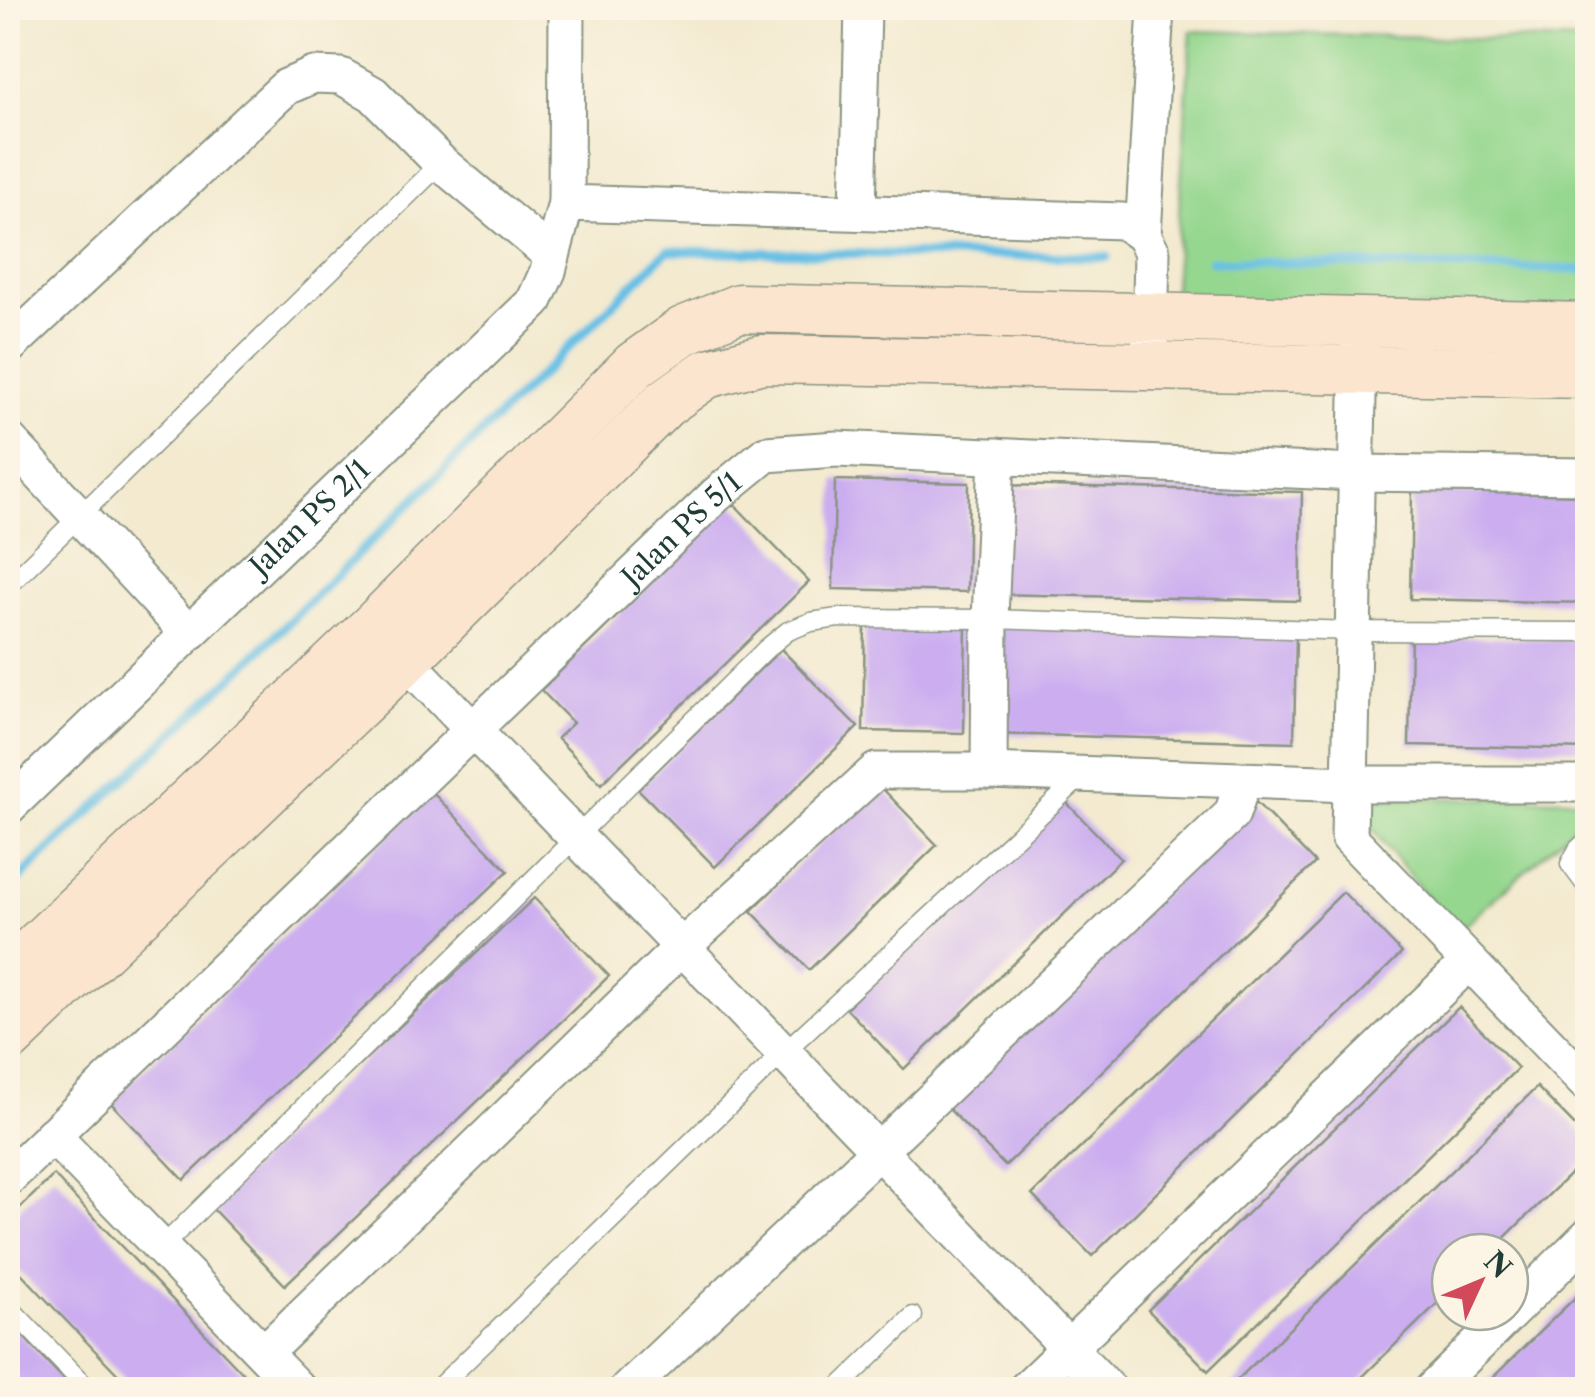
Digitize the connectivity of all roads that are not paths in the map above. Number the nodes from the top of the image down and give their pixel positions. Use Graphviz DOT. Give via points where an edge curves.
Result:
graph roads {
  1 [pos="567,8"];
  2 [pos="863,8"];
  3 [pos="1156,8"];
  4 [pos="441,163"];
  5 [pos="566,203"];
  6 [pos="858,212"];
  7 [pos="1143,235"];
  8 [pos="552,256"];
  9 [pos="1150,319"];
  10 [pos="1359,324"];
  11 [pos="1588,327"];
  12 [pos="8,348"];
  13 [pos="1150,368"];
  14 [pos="1358,371"];
  15 [pos="1588,374"];
  16 [pos="8,439"];
  17 [pos="997,456"];
  18 [pos="1356,473"];
  19 [pos="1588,476"];
  20 [pos="79,518"];
  21 [pos="8,586"];
  22 [pos="990,618"];
  23 [pos="1353,631"];
  24 [pos="1588,632"];
  25 [pos="188,633"];
  26 [pos="389,644"];
  27 [pos="472,730"];
  28 [pos="989,771"];
  29 [pos="1082,776"];
  30 [pos="1242,781"];
  31 [pos="1350,784"];
  32 [pos="1588,784"];
  33 [pos="8,807"];
  34 [pos="574,836"];
  35 [pos="1588,840"];
  36 [pos="1588,888"];
  37 [pos="682,947"];
  38 [pos="1469,962"];
  39 [pos="8,974"];
  40 [pos="8,1039"];
  41 [pos="784,1052"];
  42 [pos="1588,1085"];
  43 [pos="52,1135"];
  44 [pos="879,1151"];
  45 [pos="8,1178"];
  46 [pos="1588,1236"];
  47 [pos="162,1248"];
  48 [pos="8,1306"];
  49 [pos="913,1316"];
  50 [pos="1069,1347"];
  51 [pos="264,1353"];
  52 [pos="89,1390"];
  53 [pos="299,1390"];
  54 [pos="436,1390"];
  55 [pos="627,1390"];
  56 [pos="836,1390"];
  57 [pos="1025,1390"];
  58 [pos="1109,1390"];
  59 [pos="1432,1390"];
  1 -- 5 [label="street, Jalan PS 2/1"];
  2 -- 6 [label="street"];
  3 -- 7 [label="street"];
  4 -- 8 [label="street"];
  4 -- 12 [label="street" via="372,94 341,76 314,75 286,87"];
  4 -- 20 [label="lane"];
  5 -- 6 [label="street"];
  5 -- 8 [label="street, Jalan PS 2/1"];
  6 -- 7 [label="street" via="1123,222"];
  7 -- 9 [label="street" via="1152,252"];
  8 -- 25 [label="street, Jalan PS 2/1" via="534,302"];
  9 -- 10 [label="street"];
  9 -- 13 [label="street"];
  9 -- 26 [label="street" via="739,308 683,331 636,365"];
  10 -- 11 [label="street"];
  10 -- 14 [label="street"];
  13 -- 14 [label="street"];
  13 -- 26 [label="street" via="762,359 706,374"];
  14 -- 15 [label="street"];
  14 -- 18 [label="street"];
  16 -- 20 [label="street"];
  17 -- 18 [label="street, Jalan PS 5/1"];
  17 -- 22 [label="street"];
  17 -- 27 [label="street, Jalan PS 5/1" via="837,449 766,454"];
  18 -- 19 [label="street, Jalan PS 5/1"];
  18 -- 23 [label="street"];
  20 -- 21 [label="lane"];
  20 -- 25 [label="street"];
  22 -- 23 [label="lane"];
  22 -- 28 [label="street"];
  22 -- 34 [label="lane" via="838,618 788,632"];
  23 -- 24 [label="lane"];
  23 -- 31 [label="street"];
  25 -- 33 [label="street, Jalan PS 2/1"];
  26 -- 27 [label="street"];
  26 -- 39 [label="street"];
  26 -- 40 [label="street"];
  27 -- 34 [label="street"];
  27 -- 43 [label="street, Jalan PS 5/1"];
  28 -- 29 [label="street"];
  28 -- 37 [label="street" via="876,771"];
  29 -- 30 [label="street"];
  29 -- 41 [label="lane"];
  30 -- 31 [label="street"];
  30 -- 44 [label="street" via="1232,814"];
  31 -- 32 [label="street"];
  31 -- 38 [label="street" via="1350,837"];
  34 -- 37 [label="street"];
  34 -- 47 [label="lane"];
  35 -- 36 [label="lane" via="1570,864"];
  37 -- 41 [label="street"];
  37 -- 51 [label="street"];
  38 -- 42 [label="street"];
  38 -- 50 [label="street"];
  41 -- 44 [label="street"];
  41 -- 54 [label="lane"];
  43 -- 45 [label="street, Jalan PS 5/1"];
  43 -- 47 [label="street"];
  44 -- 50 [label="street"];
  44 -- 55 [label="street"];
  46 -- 59 [label="street"];
  47 -- 51 [label="street"];
  48 -- 52 [label="lane"];
  49 -- 56 [label="lane"];
  50 -- 57 [label="street"];
  50 -- 58 [label="street"];
  51 -- 53 [label="street"];
}
